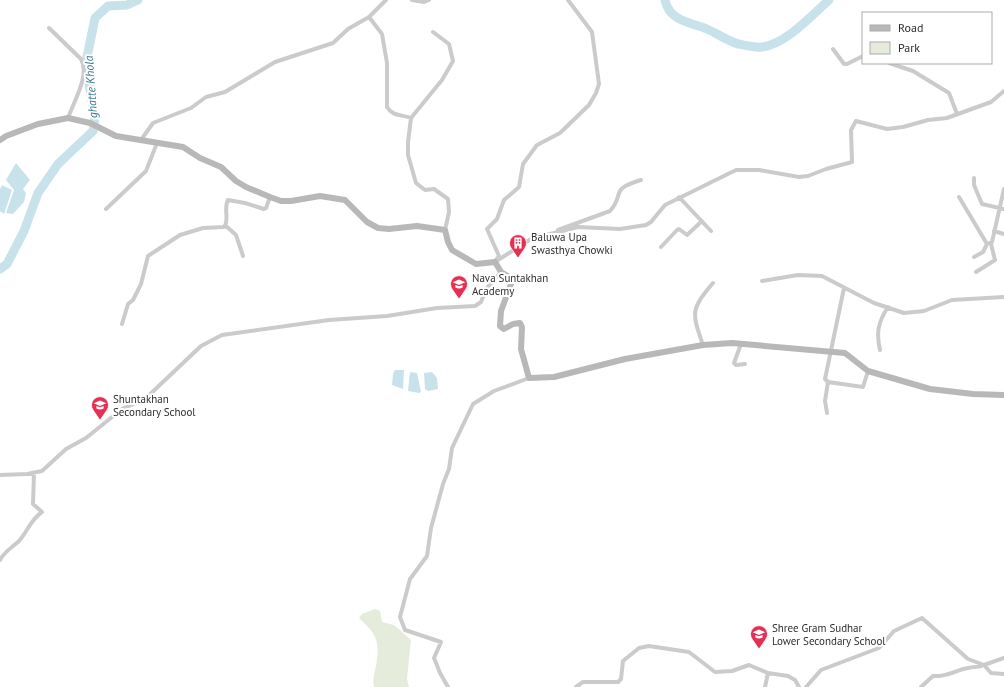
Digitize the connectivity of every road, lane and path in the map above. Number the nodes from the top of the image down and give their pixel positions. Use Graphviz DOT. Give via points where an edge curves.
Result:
graph roads {
  1 [pos="386,0"];
  2 [pos="412,0"];
  3 [pos="429,0"];
  4 [pos="568,0"];
  5 [pos="369,17"];
  6 [pos="50,28"];
  7 [pos="433,32"];
  8 [pos="833,49"];
  9 [pos="862,56"];
  10 [pos="892,64"];
  11 [pos="1004,91"];
  12 [pos="958,114"];
  13 [pos="68,118"];
  14 [pos="412,118"];
  15 [pos="0,140"];
  16 [pos="141,140"];
  17 [pos="157,143"];
  18 [pos="974,178"];
  19 [pos="641,180"];
  20 [pos="1004,189"];
  21 [pos="270,197"];
  22 [pos="679,197"];
  23 [pos="959,197"];
  24 [pos="999,208"];
  25 [pos="106,209"];
  26 [pos="1004,210"];
  27 [pos="702,221"];
  28 [pos="226,226"];
  29 [pos="445,230"];
  30 [pos="711,231"];
  31 [pos="994,231"];
  32 [pos="552,234"];
  33 [pos="1004,234"];
  34 [pos="989,244"];
  35 [pos="661,247"];
  36 [pos="243,256"];
  37 [pos="974,257"];
  38 [pos="495,262"];
  39 [pos="501,272"];
  40 [pos="976,272"];
  41 [pos="762,281"];
  42 [pos="713,283"];
  43 [pos="844,288"];
  44 [pos="1004,297"];
  45 [pos="888,307"];
  46 [pos="122,324"];
  47 [pos="703,344"];
  48 [pos="741,344"];
  49 [pos="880,350"];
  50 [pos="830,351"];
  51 [pos="745,364"];
  52 [pos="868,372"];
  53 [pos="529,378"];
  54 [pos="828,382"];
  55 [pos="1004,395"];
  56 [pos="827,412"];
  57 [pos="34,473"];
  58 [pos="0,474"];
  59 [pos="0,560"];
  60 [pos="1004,658"];
  61 [pos="984,665"];
  62 [pos="768,673"];
  63 [pos="1004,674"];
  64 [pos="448,687"];
  65 [pos="576,687"];
  66 [pos="765,687"];
  67 [pos="799,687"];
  68 [pos="806,687"];
  69 [pos="921,687"];
  1 -- 5 [label="street"];
  2 -- 3 [label="street"];
  4 -- 38 [label="street" via="592,32 599,84 589,105 560,134 537,145 523,164 519,187 504,200 497,219 487,229 499,256"];
  5 -- 14 [label="street" via="382,34 387,63 387,107 395,115"];
  5 -- 16 [label="street" via="348,29 333,43 275,62 225,92 206,98 191,108 153,123"];
  6 -- 13 [label="street" via="84,64 82,79"];
  7 -- 14 [label="street" via="449,44 453,61 442,80"];
  8 -- 9 [label="street" via="844,64"];
  10 -- 12 [label="street" via="913,71 949,93"];
  11 -- 12 [label="street" via="991,102"];
  12 -- 22 [label="street" via="896,128 880,128 859,121 851,130 853,152 850,163 799,177 759,170 736,170"];
  13 -- 15 [label="street" via="38,124"];
  13 -- 16 [label="street" via="90,123 116,136"];
  14 -- 29 [label="street" via="408,155 412,172 419,187 425,190 434,189 448,199 449,212"];
  16 -- 17 [label="street"];
  17 -- 21 [label="street" via="183,147 221,167 236,181"];
  17 -- 25 [label="street" via="146,171"];
  18 -- 24 [label="street" via="974,185 982,204"];
  19 -- 32 [label="street" via="623,186 610,211"];
  20 -- 24 [label="street"];
  21 -- 28 [label="street" via="264,209 228,200"];
  21 -- 29 [label="street" via="281,201 320,196 345,200 367,222 378,228 417,226"];
  22 -- 27 [label="street"];
  22 -- 32 [label="street" via="665,205 646,225 620,230 578,227"];
  23 -- 34 [label="street"];
  24 -- 26 [label="street"];
  24 -- 31 [label="street"];
  27 -- 30 [label="street"];
  27 -- 35 [label="street" via="687,235 677,230"];
  28 -- 36 [label="street" via="237,237"];
  28 -- 46 [label="street" via="199,229 180,235 148,256 142,284 128,304"];
  29 -- 38 [label="street" via="452,250 476,264"];
  31 -- 33 [label="street"];
  31 -- 34 [label="street"];
  32 -- 38 [label="street" via="531,239"];
  34 -- 37 [label="street" via="983,252"];
  34 -- 40 [label="street" via="995,260"];
  38 -- 39 [label="street"];
  39 -- 53 [label="street" via="511,278 511,284 501,311 500,326 504,329 520,323 521,349"];
  39 -- 57 [label="street" via="486,289 482,302 475,306 329,320 222,335 201,346 145,399 122,409 86,438 66,449 42,471"];
  41 -- 43 [label="street" via="794,275 818,275"];
  42 -- 47 [label="street" via="694,313"];
  43 -- 45 [label="street"];
  43 -- 50 [label="street"];
  44 -- 45 [label="street" via="952,300 924,311 904,313"];
  45 -- 49 [label="street" via="880,319 878,328"];
  47 -- 48 [label="street"];
  47 -- 53 [label="street" via="625,359 554,377"];
  48 -- 50 [label="street"];
  48 -- 51 [label="street" via="734,363"];
  50 -- 52 [label="street" via="845,353"];
  50 -- 54 [label="street" via="825,379"];
  52 -- 54 [label="street" via="863,387"];
  52 -- 55 [label="street" via="930,388"];
  53 -- 64 [label="street" via="494,391 473,404 452,448 449,468 442,484 431,528 427,556 410,579 400,617 405,630 441,642 434,658"];
  54 -- 56 [label="street" via="825,401"];
  57 -- 58 [label="street"];
  57 -- 59 [label="street" via="33,504 42,512 36,516 19,541 6,550"];
  60 -- 61 [label="street"];
  61 -- 63 [label="street" via="991,673"];
  61 -- 68 [label="street" via="968,659 922,618 894,631 879,648 821,670"];
  61 -- 69 [label="street" via="948,675 933,676"];
  62 -- 65 [label="street" via="748,666 732,671 715,672 689,652 649,646 639,648 623,661 621,679 618,682 583,682"];
  62 -- 66 [label="street"];
  62 -- 67 [label="street" via="788,676 795,680"];
}
